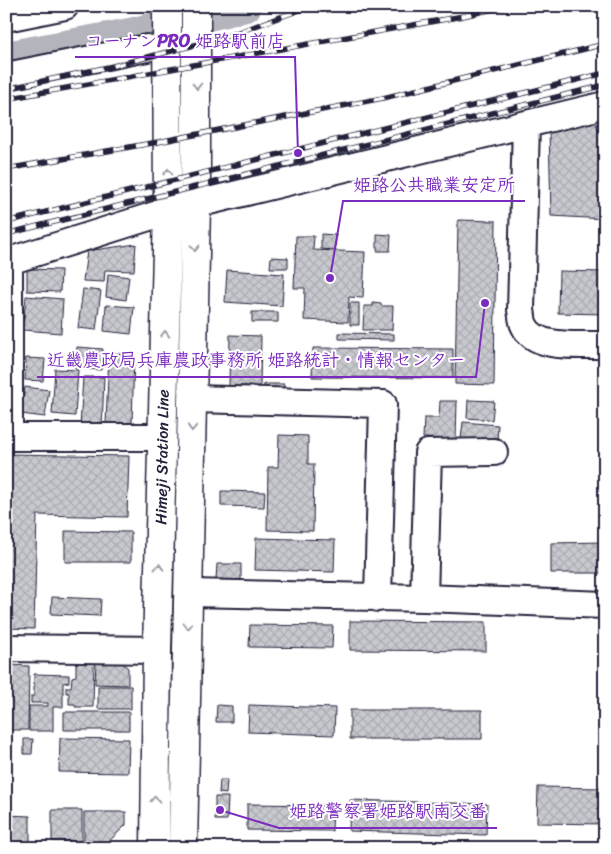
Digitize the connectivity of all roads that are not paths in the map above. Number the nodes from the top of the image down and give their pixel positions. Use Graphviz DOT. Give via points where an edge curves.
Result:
graph roads {
  1 [pos="65,6"];
  2 [pos="167,6"];
  3 [pos="196,6"];
  4 [pos="6,18"];
  5 [pos="158,46"];
  6 [pos="6,76"];
  7 [pos="605,105"];
  8 [pos="526,124"];
  9 [pos="196,205"];
  10 [pos="168,211"];
  11 [pos="8,262"];
  12 [pos="605,345"];
  13 [pos="192,400"];
  14 [pos="7,437"];
  15 [pos="162,437"];
  16 [pos="494,452"];
  17 [pos="189,593"];
  18 [pos="378,598"];
  19 [pos="424,598"];
  20 [pos="605,605"];
  21 [pos="6,648"];
  22 [pos="157,650"];
  23 [pos="155,848"];
  24 [pos="183,848"];
  1 -- 4 [label="street"];
  2 -- 5 [label="main road, Himeji Station Line"];
  3 -- 9 [label="main road, Himeji Station Line, one-way"];
  5 -- 6 [label="street"];
  10 -- 5 [label="main road, Himeji Station Line, one-way"];
  7 -- 8 [label="street"];
  8 -- 9 [label="street"];
  8 -- 12 [label="street" via="523,325 540,341 552,344"];
  9 -- 10 [label="street"];
  9 -- 13 [label="main road, Himeji Station Line, one-way"];
  10 -- 11 [label="street"];
  15 -- 10 [label="main road, Himeji Station Line, one-way"];
  11 -- 14 [label="street"];
  13 -- 17 [label="main road, Himeji Station Line, one-way"];
  13 -- 18 [label="street" via="383,404"];
  14 -- 15 [label="street"];
  22 -- 15 [label="main road, Himeji Station Line, one-way"];
  16 -- 19 [label="street" via="428,453"];
  17 -- 18 [label="street"];
  17 -- 24 [label="main road, Himeji Station Line, one-way"];
  18 -- 19 [label="street"];
  19 -- 20 [label="street"];
  21 -- 22 [label="street"];
  23 -- 22 [label="main road, Himeji Station Line, one-way"];
}
